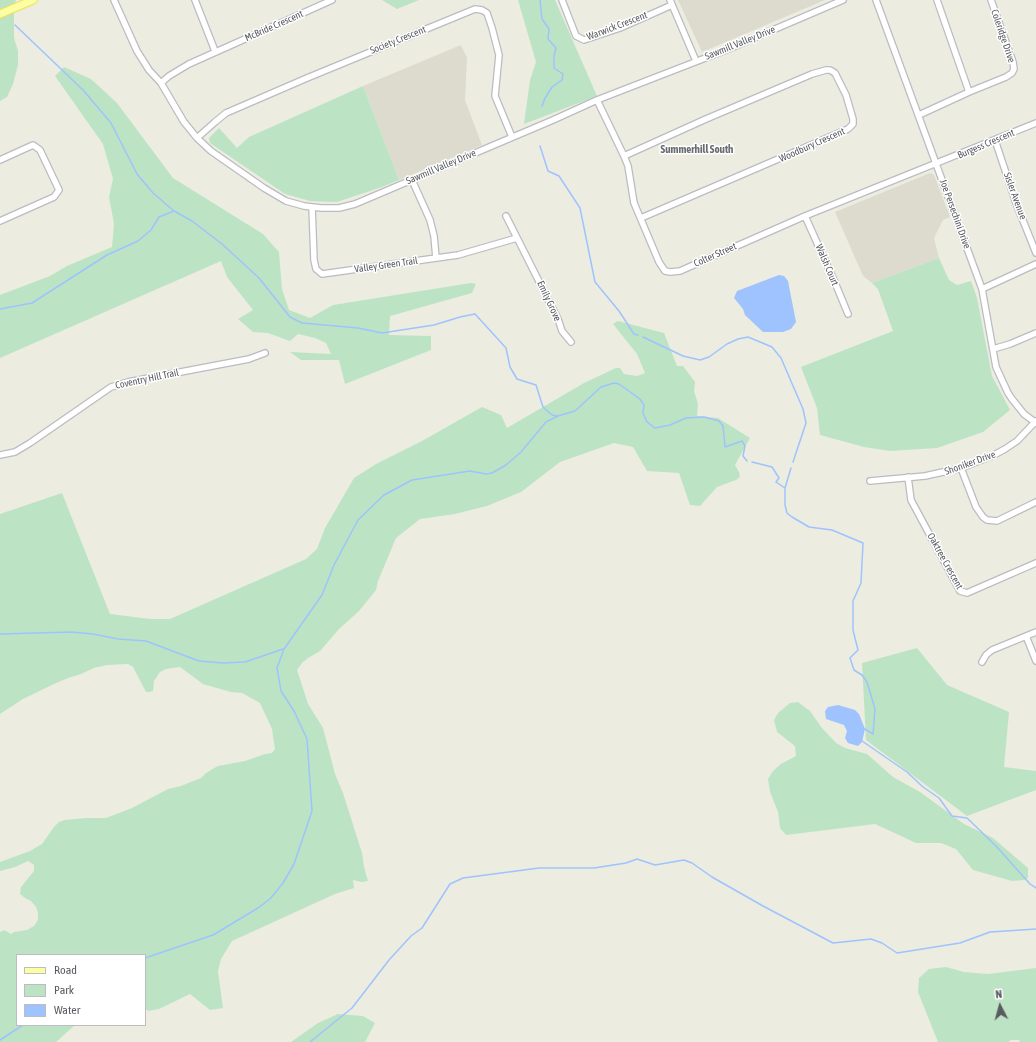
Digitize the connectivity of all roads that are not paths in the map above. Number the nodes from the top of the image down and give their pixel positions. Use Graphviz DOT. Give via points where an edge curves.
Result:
graph roads {
  1 [pos="33,0"];
  2 [pos="114,0"];
  3 [pos="195,0"];
  4 [pos="332,0"];
  5 [pos="562,0"];
  6 [pos="843,0"];
  7 [pos="876,0"];
  8 [pos="937,0"];
  9 [pos="991,0"];
  10 [pos="671,3"];
  11 [pos="0,14"];
  12 [pos="215,52"];
  13 [pos="696,61"];
  14 [pos="161,83"];
  15 [pos="969,92"];
  16 [pos="597,100"];
  17 [pos="918,115"];
  18 [pos="1036,123"];
  19 [pos="512,137"];
  20 [pos="197,138"];
  21 [pos="995,140"];
  22 [pos="624,156"];
  23 [pos="0,160"];
  24 [pos="936,164"];
  25 [pos="412,180"];
  26 [pos="312,207"];
  27 [pos="506,216"];
  28 [pos="806,216"];
  29 [pos="641,218"];
  30 [pos="0,221"];
  31 [pos="517,238"];
  32 [pos="1036,253"];
  33 [pos="436,258"];
  34 [pos="1036,264"];
  35 [pos="982,289"];
  36 [pos="848,314"];
  37 [pos="1036,333"];
  38 [pos="571,342"];
  39 [pos="993,349"];
  40 [pos="265,353"];
  41 [pos="1036,422"];
  42 [pos="0,455"];
  43 [pos="961,468"];
  44 [pos="908,477"];
  45 [pos="870,481"];
  46 [pos="1036,502"];
  47 [pos="1036,563"];
  48 [pos="1036,632"];
  49 [pos="1026,636"];
  50 [pos="1036,661"];
  51 [pos="982,662"];
  1 -- 11 [label="main road"];
  2 -- 14 [label="street, Sawmill Valley Drive" via="137,51"];
  3 -- 12 [label="street"];
  4 -- 12 [label="street, McBride Crescent"];
  5 -- 10 [label="street, Warwick Crescent" via="576,36 584,40 620,28"];
  6 -- 13 [label="street, Sawmill Valley Drive"];
  7 -- 17 [label="street, Joe Persechini Drive"];
  8 -- 15 [label="street"];
  9 -- 15 [label="street, Coleridge Drive" via="1014,62 1014,69 1006,77"];
  10 -- 13 [label="street"];
  12 -- 14 [label="street, McBride Crescent" via="178,70"];
  13 -- 16 [label="street, Sawmill Valley Drive"];
  14 -- 20 [label="street, Sawmill Valley Drive" via="184,122"];
  15 -- 17 [label="street, Coleridge Drive"];
  16 -- 19 [label="street, Sawmill Valley Drive"];
  16 -- 22 [label="street, Colter Street"];
  17 -- 24 [label="street, Joe Persechini Drive"];
  18 -- 21 [label="street, Burgess Crescent"];
  19 -- 20 [label="street, Society Crescent" via="495,96 499,54 492,28 487,13 475,10 314,75 226,114"];
  19 -- 25 [label="street, Sawmill Valley Drive"];
  20 -- 26 [label="street, Sawmill Valley Drive" via="211,151 264,188 286,201"];
  21 -- 24 [label="street, Burgess Crescent"];
  21 -- 32 [label="street, Sisler Avenue"];
  22 -- 29 [label="street, Colter Street" via="634,203"];
  22 -- 29 [label="street, Woodbury Crescent" via="741,104 826,70 835,73 846,95 853,119 853,124 848,130"];
  23 -- 30 [label="street" via="33,145 40,150 58,190 54,197"];
  24 -- 28 [label="street, Colter Street"];
  24 -- 35 [label="street, Joe Persechini Drive"];
  25 -- 26 [label="street, Sawmill Valley Drive" via="355,204 339,208"];
  25 -- 33 [label="street" via="430,220"];
  26 -- 33 [label="street, Valley Green Trail" via="314,260 316,269 322,274"];
  27 -- 31 [label="street"];
  28 -- 29 [label="street, Colter Street" via="680,271 670,272 665,271 658,262"];
  28 -- 36 [label="street, Walsh Court"];
  31 -- 33 [label="street, Valley Green Trail" via="458,255"];
  31 -- 38 [label="street, Emily Grove" via="562,331"];
  34 -- 35 [label="street"];
  35 -- 39 [label="street, Joe Persechini Drive"];
  37 -- 39 [label="street"];
  39 -- 41 [label="street, Joe Persechini Drive" via="996,368 1008,393 1024,414"];
  40 -- 42 [label="street, Coventry Hill Trail" via="249,359 111,387 30,443 15,452"];
  41 -- 43 [label="street, Shoniker Drive" via="1005,449"];
  43 -- 44 [label="street, Shoniker Drive"];
  43 -- 46 [label="street" via="976,507 987,520 997,521"];
  44 -- 45 [label="street, Shoniker Drive"];
  44 -- 47 [label="street, Oaktree Crescent" via="911,500 960,591 968,593"];
  48 -- 49 [label="street"];
  49 -- 50 [label="street"];
  49 -- 51 [label="street" via="992,650 986,654"];
}
